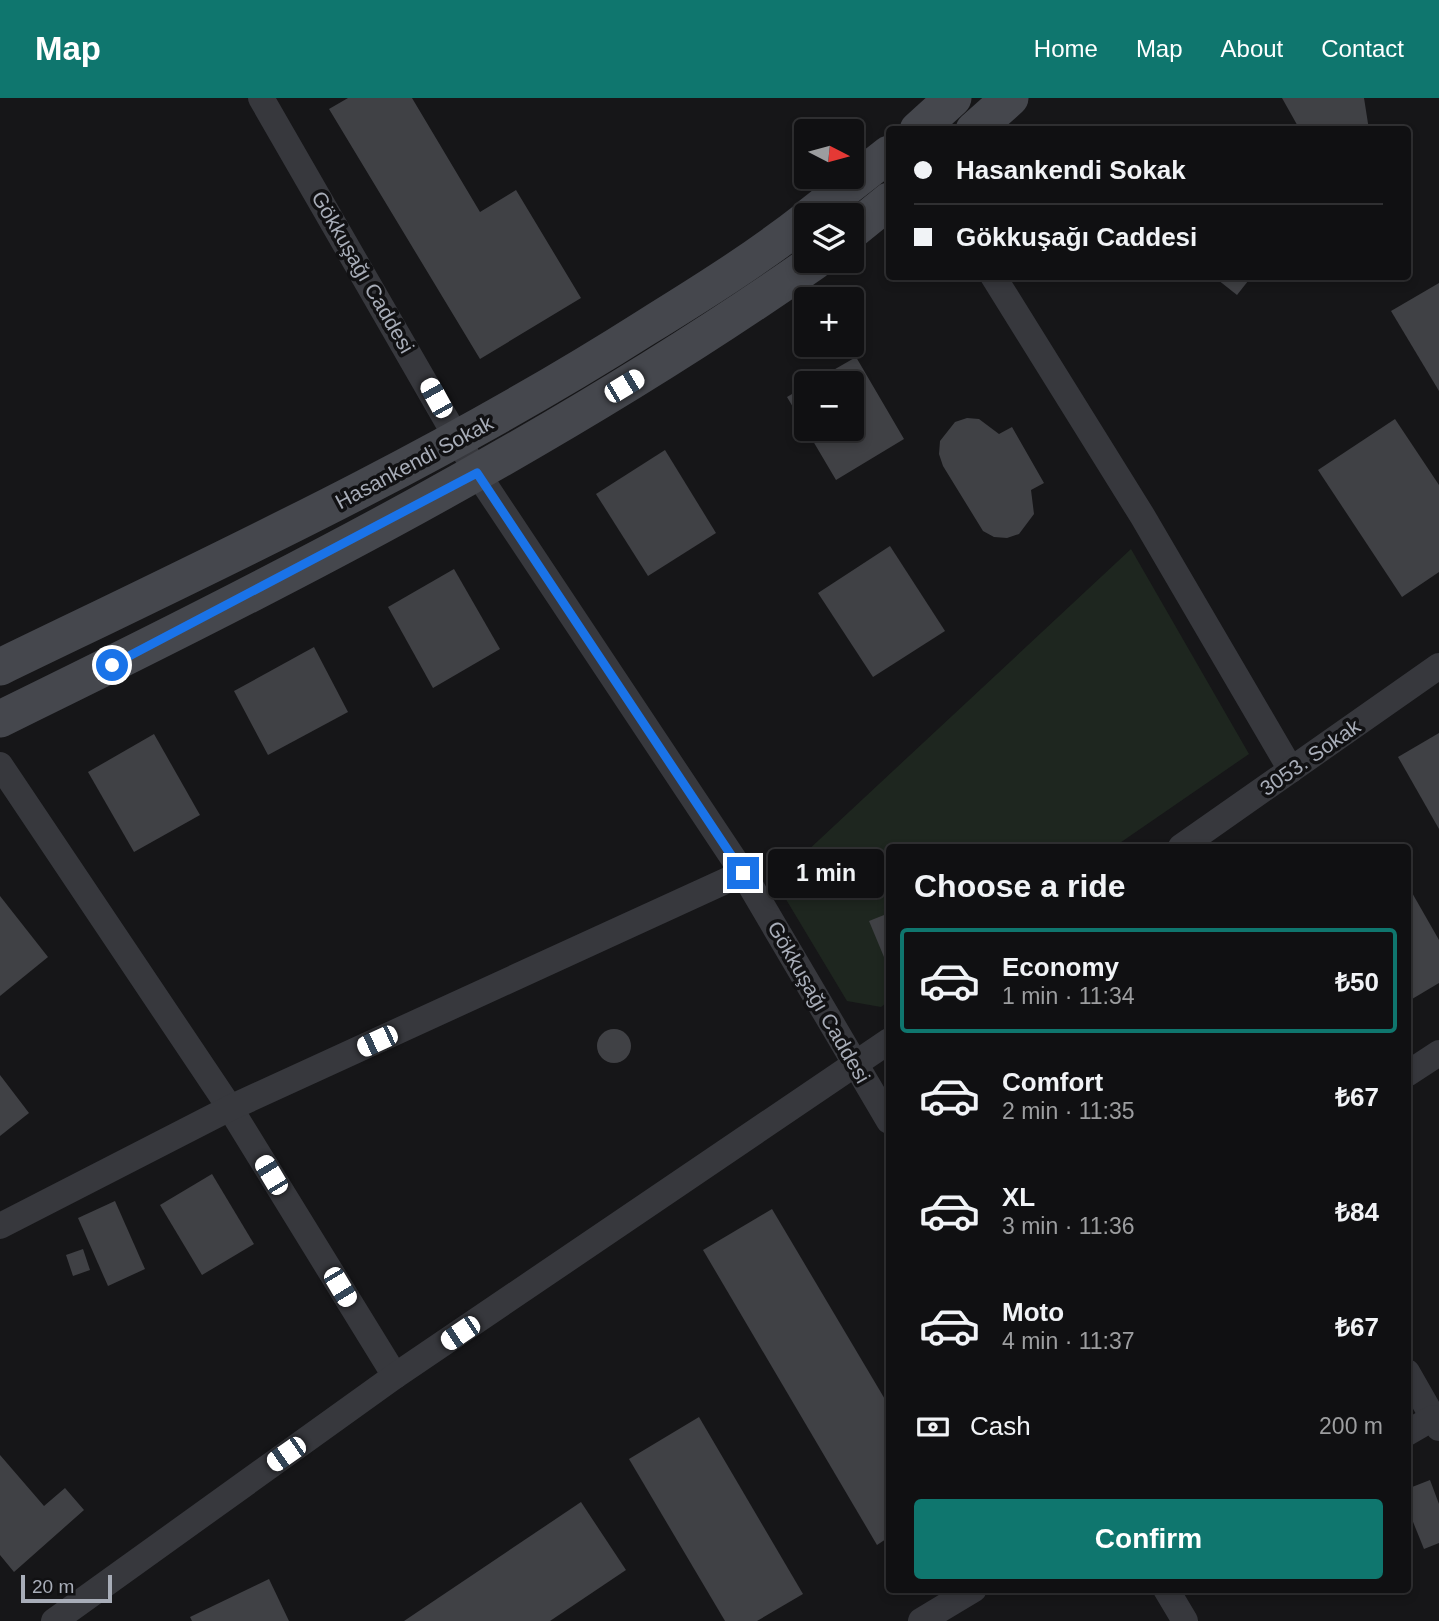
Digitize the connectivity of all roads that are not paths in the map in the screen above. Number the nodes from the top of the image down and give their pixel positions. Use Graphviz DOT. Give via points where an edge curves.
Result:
graph roads {
  1 [pos="261,98"];
  2 [pos="953,98"];
  3 [pos="1010,98"];
  4 [pos="922,126"];
  5 [pos="978,126"];
  6 [pos="886,156"];
  7 [pos="826,203"];
  8 [pos="886,203"];
  9 [pos="864,221"];
  10 [pos="794,228"];
  11 [pos="797,273"];
  12 [pos="995,280"];
  13 [pos="459,439"];
  14 [pos="477,473"];
  15 [pos="1439,666"];
  16 [pos="0,667"];
  17 [pos="0,719"];
  18 [pos="0,765"];
  19 [pos="1291,770"];
  20 [pos="1185,844"];
  21 [pos="743,873"];
  22 [pos="886,1043"];
  23 [pos="1439,1053"];
  24 [pos="855,1063"];
  25 [pos="1411,1071"];
  26 [pos="230,1108"];
  27 [pos="886,1116"];
  28 [pos="0,1226"];
  29 [pos="395,1376"];
  30 [pos="1411,1379"];
  31 [pos="1436,1423"];
  32 [pos="1411,1432"];
  33 [pos="967,1593"];
  34 [pos="1168,1593"];
  35 [pos="54,1621"];
  36 [pos="921,1621"];
  37 [pos="1185,1621"];
  1 -- 13 [label="street, Gökkuşağı Caddesi"];
  2 -- 4 [label="main road"];
  3 -- 5 [label="main road"];
  6 -- 7 [label="main road"];
  8 -- 9 [label="main road"];
  10 -- 13 [label="main road, Hasankendi Sokak" via="632,337"];
  11 -- 14 [label="main road, Hasankendi Sokak" via="662,363"];
  12 -- 19 [label="street" via="1143,517"];
  13 -- 14 [label="street, Gökkuşağı Caddesi"];
  13 -- 16 [label="main road, Hasankendi Sokak" via="324,510"];
  14 -- 17 [label="main road, Hasankendi Sokak" via="134,654"];
  14 -- 21 [label="street, Gökkuşağı Caddesi"];
  15 -- 19 [label="street, 3053. Sokak"];
  18 -- 26 [label="street"];
  19 -- 20 [label="street, 3053. Sokak"];
  21 -- 24 [label="street, Gökkuşağı Caddesi"];
  21 -- 26 [label="street"];
  22 -- 24 [label="street"];
  23 -- 25 [label="street"];
  24 -- 27 [label="street, Gökkuşağı Caddesi"];
  24 -- 29 [label="street"];
  26 -- 28 [label="street"];
  26 -- 29 [label="street"];
  29 -- 35 [label="street"];
  30 -- 31 [label="street"];
  31 -- 32 [label="street"];
  33 -- 36 [label="street"];
  34 -- 37 [label="street"];
}
